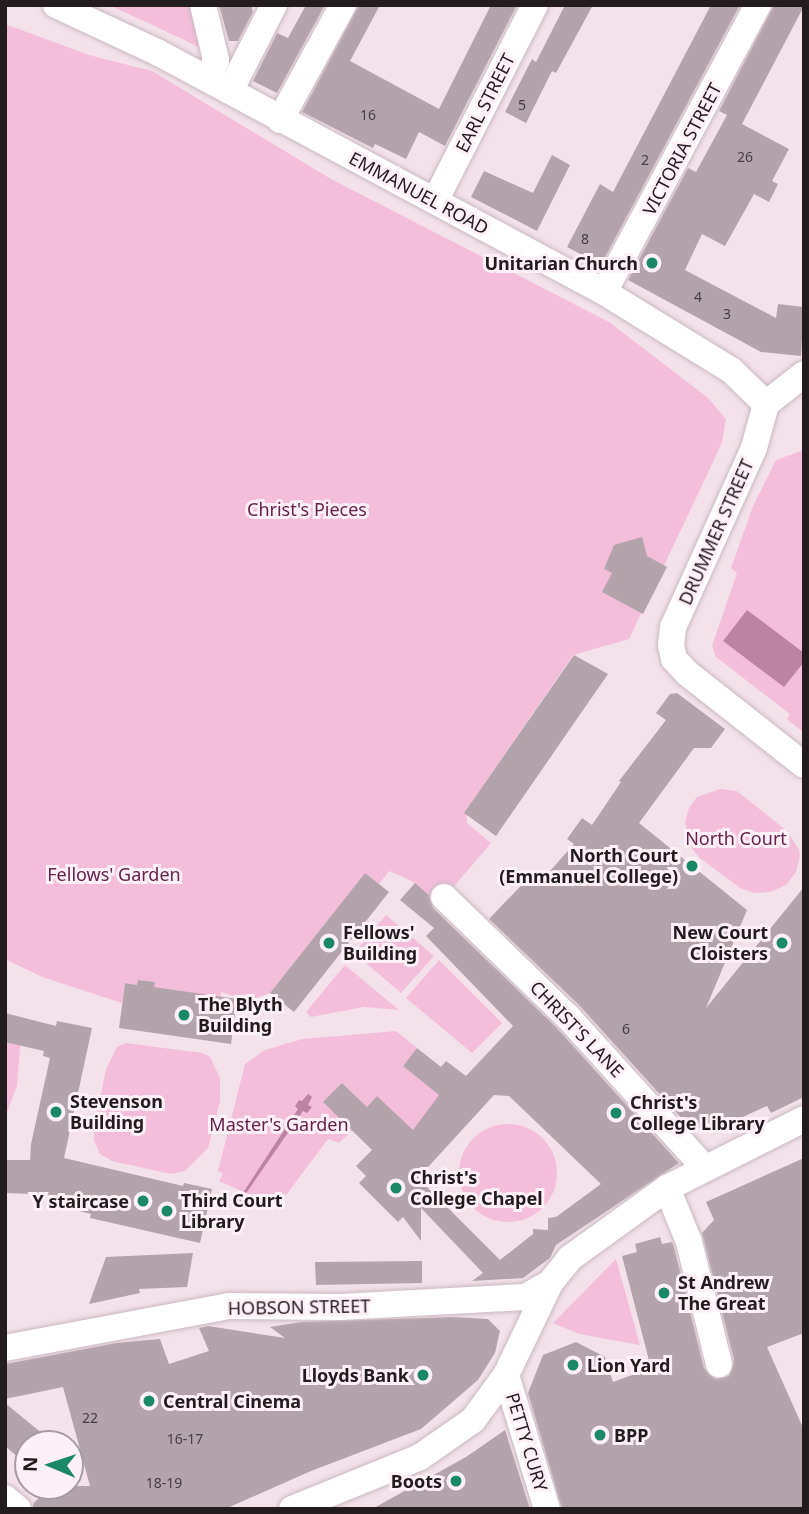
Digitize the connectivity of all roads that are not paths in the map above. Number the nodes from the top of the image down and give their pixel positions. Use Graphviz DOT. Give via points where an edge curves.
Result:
graph roads {
  1 [pos="56,5"];
  2 [pos="203,5"];
  3 [pos="274,5"];
  4 [pos="343,5"];
  5 [pos="535,5"];
  6 [pos="758,5"];
  7 [pos="219,85"];
  8 [pos="280,120"];
  9 [pos="435,201"];
  10 [pos="604,292"];
  11 [pos="804,374"];
  12 [pos="766,404"];
  13 [pos="804,765"];
  14 [pos="444,897"];
  15 [pos="804,1119"];
  16 [pos="704,1167"];
  17 [pos="667,1188"];
  18 [pos="550,1283"];
  19 [pos="5,1348"];
  20 [pos="719,1364"];
  21 [pos="506,1376"];
  22 [pos="5,1498"];
  23 [pos="18,1509"];
  24 [pos="292,1509"];
  25 [pos="547,1509"];
  1 -- 7 [label="street, EMMANUEL ROAD"];
  2 -- 7 [label="street"];
  3 -- 7 [label="street"];
  4 -- 8 [label="street"];
  5 -- 9 [label="street, EARL STREET"];
  6 -- 10 [label="street, VICTORIA STREET"];
  7 -- 8 [label="street, EMMANUEL ROAD"];
  8 -- 9 [label="street, EMMANUEL ROAD"];
  9 -- 10 [label="street, EMMANUEL ROAD"];
  10 -- 12 [label="street, EMMANUEL ROAD" via="732,370"];
  11 -- 12 [label="street"];
  12 -- 13 [label="street, DRUMMER STREET" via="732,503 673,627 671,645 674,659 687,673"];
  14 -- 16 [label="street, CHRIST'S LANE" via="567,1016"];
  15 -- 16 [label="street"];
  16 -- 17 [label="street"];
  17 -- 18 [label="street" via="570,1258"];
  17 -- 20 [label="street" via="689,1242"];
  18 -- 19 [label="street, HOBSON STREET" via="525,1297 340,1307 229,1306"];
  18 -- 21 [label="street"];
  21 -- 24 [label="street" via="472,1420 420,1457"];
  21 -- 25 [label="street, PETTY CURY"];
  22 -- 23 [label="street"];
}
